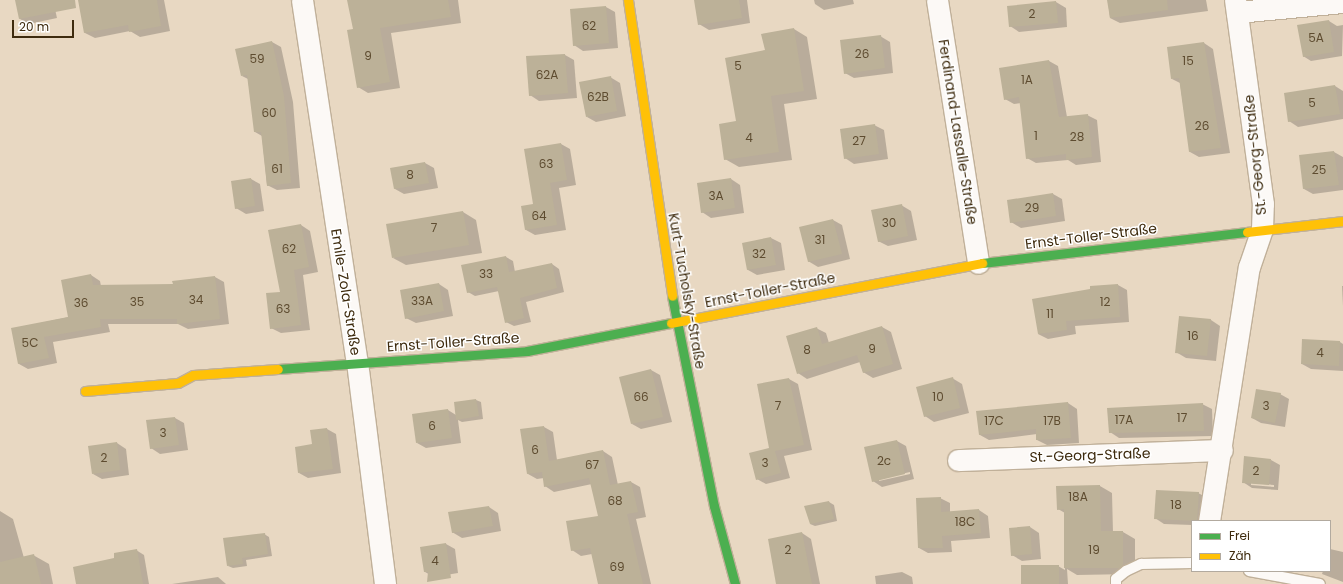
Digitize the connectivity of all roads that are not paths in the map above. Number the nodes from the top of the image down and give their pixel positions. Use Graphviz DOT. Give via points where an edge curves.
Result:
graph roads {
  1 [pos="302,0"];
  2 [pos="628,0"];
  3 [pos="937,0"];
  4 [pos="1343,2"];
  5 [pos="1236,6"];
  6 [pos="1343,221"];
  7 [pos="1262,229"];
  8 [pos="978,263"];
  9 [pos="678,323"];
  10 [pos="357,362"];
  11 [pos="85,391"];
  12 [pos="1222,450"];
  13 [pos="958,460"];
  14 [pos="1209,520"];
  15 [pos="1191,563"];
  16 [pos="1254,572"];
  17 [pos="385,584"];
  18 [pos="736,584"];
  19 [pos="1116,584"];
  20 [pos="1320,584"];
  1 -- 10 [label="street, Emile-Zola-Straße"];
  2 -- 9 [label="street, Kurt-Tucholsky-Straße"];
  3 -- 8 [label="street, Ferdinand-Lassalle-Straße"];
  4 -- 5 [label="street"];
  5 -- 7 [label="street, St.-Georg-Straße" via="1263,204"];
  6 -- 7 [label="street, Ernst-Toller-Straße"];
  7 -- 8 [label="street, Ernst-Toller-Straße"];
  7 -- 12 [label="street, St.-Georg-Straße" via="1249,267"];
  8 -- 9 [label="street, Ernst-Toller-Straße"];
  9 -- 10 [label="street, Ernst-Toller-Straße" via="527,351"];
  9 -- 18 [label="street, Kurt-Tucholsky-Straße" via="692,405 714,506"];
  10 -- 11 [label="street, Ernst-Toller-Straße" via="193,375 178,383"];
  10 -- 17 [label="street, Emile-Zola-Straße"];
  12 -- 13 [label="street, St.-Georg-Straße"];
  12 -- 14 [label="street, St.-Georg-Straße"];
  15 -- 19 [label="lane" via="1141,564 1126,571 1116,579"];
  16 -- 20 [label="lane"];
}
